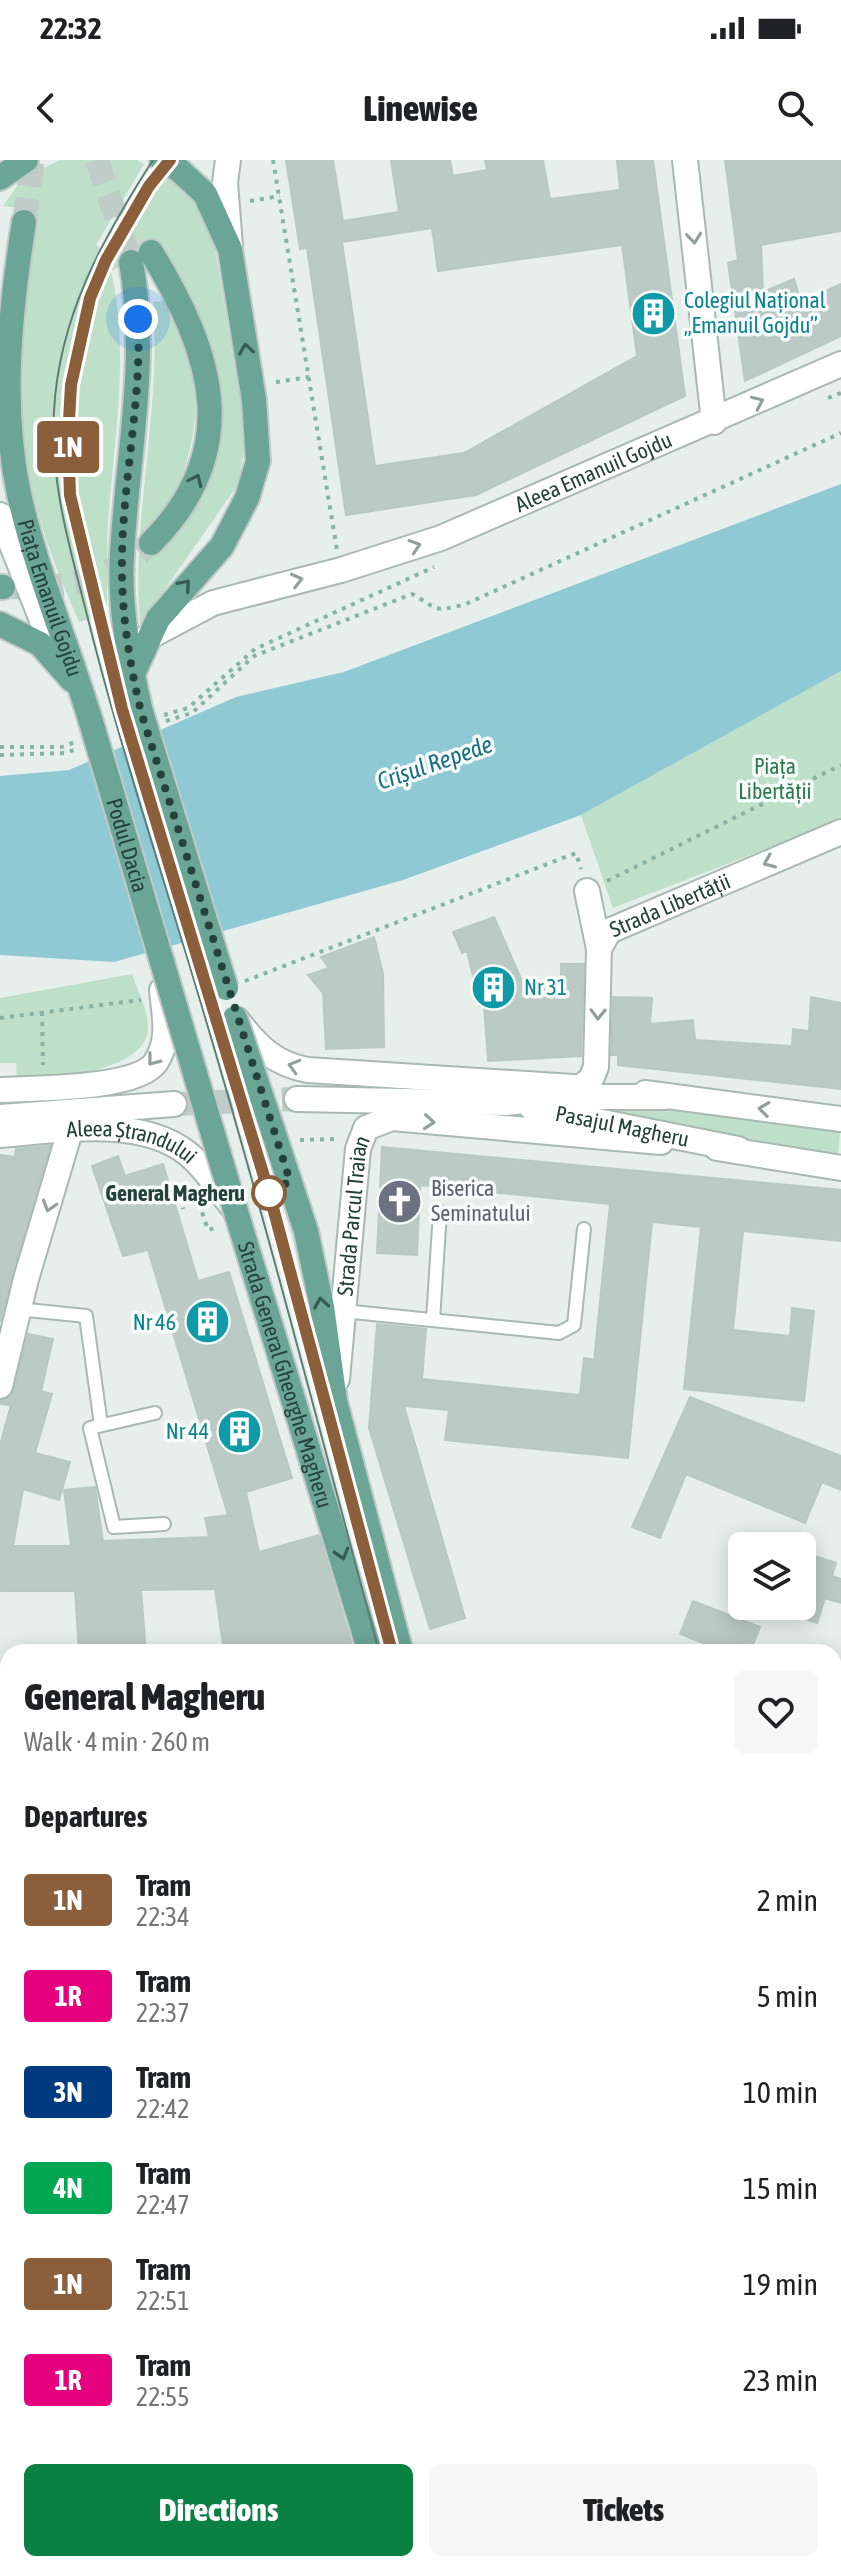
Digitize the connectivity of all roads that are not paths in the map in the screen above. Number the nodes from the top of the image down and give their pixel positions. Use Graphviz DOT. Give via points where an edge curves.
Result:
graph roads {
  1 [pos="26,160"];
  2 [pos="162,160"];
  3 [pos="228,160"];
  4 [pos="685,160"];
  5 [pos="1,179"];
  6 [pos="24,222"];
  7 [pos="230,249"];
  8 [pos="841,364"];
  9 [pos="714,422"];
  10 [pos="0,515"];
  11 [pos="151,543"];
  12 [pos="0,624"];
  13 [pos="147,638"];
  14 [pos="58,660"];
  15 [pos="132,676"];
  16 [pos="84,696"];
  17 [pos="94,732"];
  18 [pos="841,832"];
  19 [pos="587,891"];
  20 [pos="599,949"];
  21 [pos="164,959"];
  22 [pos="235,1018"];
  23 [pos="580,1088"];
  24 [pos="0,1090"];
  25 [pos="664,1097"];
  26 [pos="297,1099"];
  27 [pos="506,1103"];
  28 [pos="174,1104"];
  29 [pos="0,1117"];
  30 [pos="841,1119"];
  31 [pos="70,1131"];
  32 [pos="0,1135"];
  33 [pos="738,1149"];
  34 [pos="841,1168"];
  35 [pos="236,1212"];
  36 [pos="440,1212"];
  37 [pos="584,1229"];
  38 [pos="18,1309"];
  39 [pos="343,1311"];
  40 [pos="433,1320"];
  41 [pos="0,1386"];
  42 [pos="335,1401"];
  43 [pos="155,1413"];
  44 [pos="101,1425"];
  45 [pos="164,1524"];
  46 [pos="368,1644"];
  47 [pos="399,1644"];
  1 -- 5 [label="main road"];
  2 -- 7 [label="main road" via="205,194"];
  3 -- 7 [label="street"];
  4 -- 9 [label="street, one-way"];
  6 -- 16 [label="main road, Piața Emanuil Gojdu" via="9,355 14,454 41,573"];
  13 -- 7 [label="main road, one-way" via="170,603 222,546 247,498 258,461 252,385"];
  9 -- 8 [label="street, Aleea Emanuil Gojdu, one-way"];
  13 -- 9 [label="street, Aleea Emanuil Gojdu, one-way" via="213,603 441,538"];
  10 -- 14 [label="street"];
  11 -- 15 [label="main road, one-way" via="175,518 200,475 211,392 192,330 141,257 140,355 122,571"];
  12 -- 14 [label="main road" via="28,636"];
  13 -- 15 [label="main road"];
  14 -- 16 [label="main road"];
  15 -- 22 [label="main road, Strada General Gheorghe Magheru, bridge"];
  16 -- 17 [label="main road, Piața Emanuil Gojdu"];
  17 -- 21 [label="main road, Podul Dacia, bridge"];
  18 -- 20 [label="street, Strada Libertății, one-way" via="616,927"];
  19 -- 20 [label="street"];
  20 -- 23 [label="street, Strada Libertății, one-way" via="596,1067"];
  21 -- 24 [label="street, one-way" via="166,1034 154,1064 125,1079"];
  21 -- 35 [label="main road, Strada General Gheorghe Magheru, bridge"];
  23 -- 22 [label="street, one-way" via="288,1066 268,1055"];
  42 -- 22 [label="main road, Strada General Gheorghe Magheru, one-way, bridge" via="306,1231"];
  23 -- 25 [label="street"];
  25 -- 27 [label="street, Pasajul Magheru"];
  30 -- 25 [label="street, one-way"];
  26 -- 27 [label="street, Pasajul Magheru"];
  27 -- 33 [label="street, Pasajul Magheru"];
  28 -- 29 [label="street"];
  31 -- 32 [label="street, Aleea Ștrandului"];
  31 -- 35 [label="street, Aleea Ștrandului" via="126,1131 172,1143 195,1160"];
  31 -- 38 [label="street, one-way"];
  33 -- 34 [label="street, Strada Parcul Traian"];
  39 -- 33 [label="street, Strada Parcul Traian, one-way" via="360,1139 375,1123 392,1118"];
  35 -- 46 [label="main road, Strada General Gheorghe Magheru, one-way"];
  36 -- 40 [label="lane"];
  37 -- 40 [label="lane" via="574,1325 559,1333"];
  38 -- 41 [label="street"];
  38 -- 44 [label="lane" via="86,1316"];
  39 -- 40 [label="lane"];
  39 -- 42 [label="street, Strada Parcul Traian"];
  42 -- 47 [label="main road, Strada General Gheorghe Magheru"];
  43 -- 44 [label="lane"];
  44 -- 45 [label="lane" via="90,1428 114,1527"];
}
